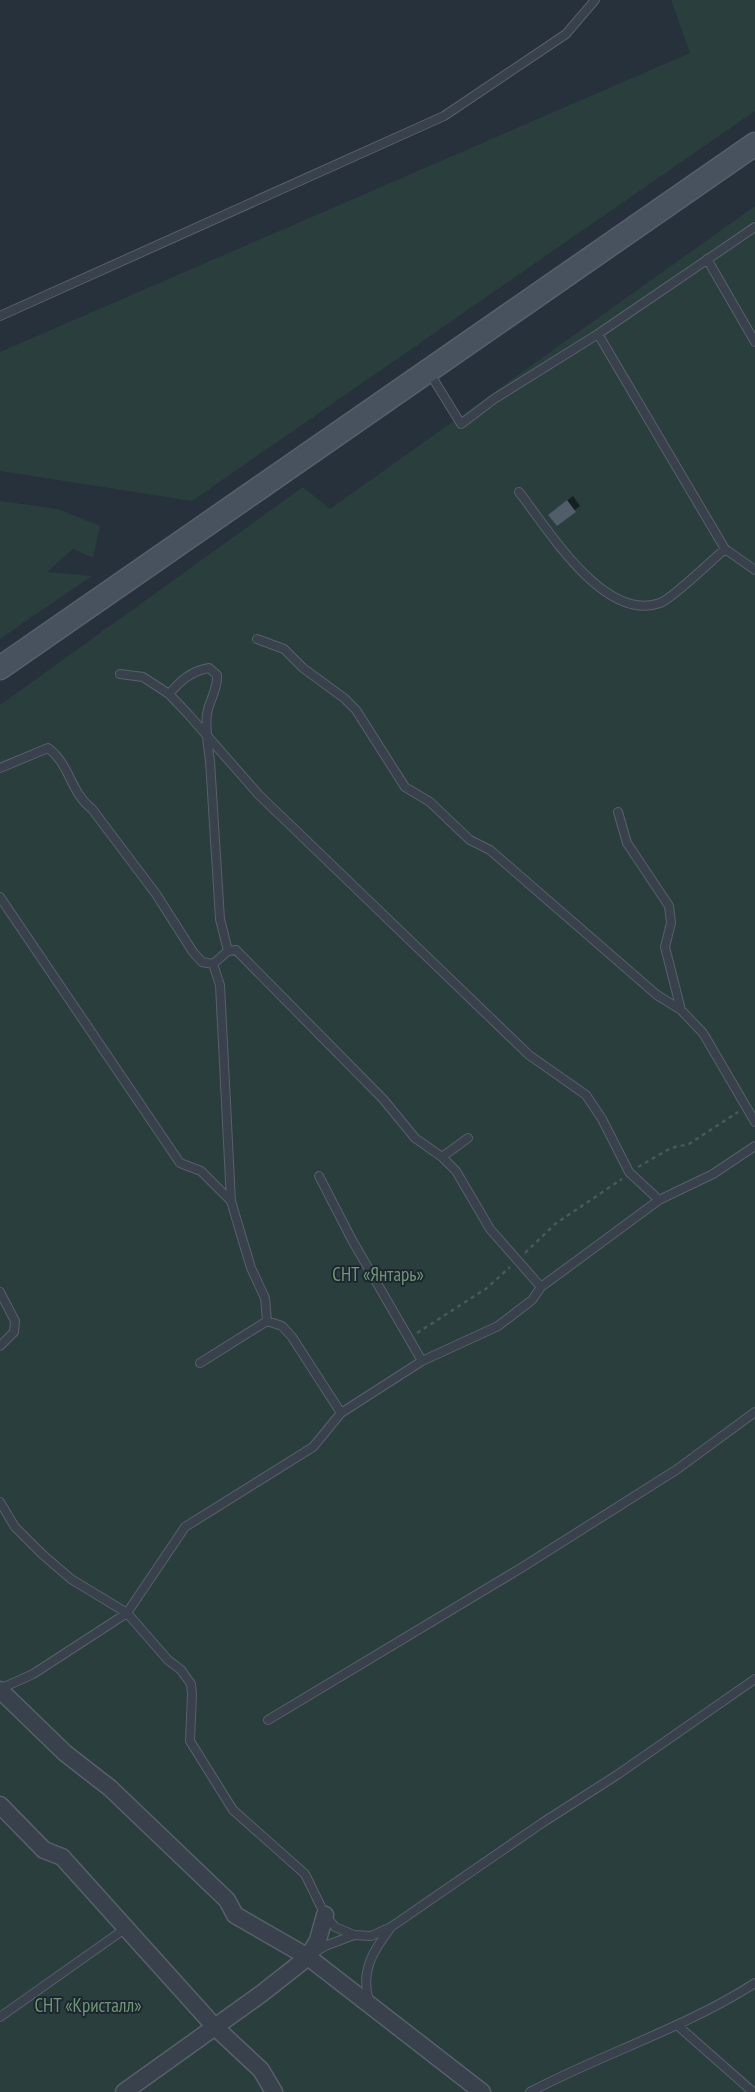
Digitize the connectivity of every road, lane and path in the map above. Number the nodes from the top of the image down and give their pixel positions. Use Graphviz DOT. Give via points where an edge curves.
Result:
graph roads {
  1 [pos="595,0"];
  2 [pos="755,144"];
  3 [pos="755,227"];
  4 [pos="707,259"];
  5 [pos="0,316"];
  6 [pos="598,334"];
  7 [pos="755,342"];
  8 [pos="428,371"];
  9 [pos="519,492"];
  10 [pos="725,549"];
  11 [pos="755,570"];
  12 [pos="257,639"];
  13 [pos="0,668"];
  14 [pos="120,674"];
  15 [pos="169,694"];
  16 [pos="206,737"];
  17 [pos="0,768"];
  18 [pos="618,812"];
  19 [pos="0,897"];
  20 [pos="228,951"];
  21 [pos="213,964"];
  22 [pos="681,1010"];
  23 [pos="745,1108"];
  24 [pos="755,1122"];
  25 [pos="468,1138"];
  26 [pos="755,1146"];
  27 [pos="442,1157"];
  28 [pos="629,1172"];
  29 [pos="319,1176"];
  30 [pos="659,1200"];
  31 [pos="231,1201"];
  32 [pos="518,1260"];
  33 [pos="542,1287"];
  34 [pos="0,1292"];
  35 [pos="267,1321"];
  36 [pos="408,1339"];
  37 [pos="0,1346"];
  38 [pos="422,1361"];
  39 [pos="200,1363"];
  40 [pos="755,1412"];
  41 [pos="341,1413"];
  42 [pos="0,1502"];
  43 [pos="127,1613"];
  44 [pos="755,1678"];
  45 [pos="0,1690"];
  46 [pos="268,1720"];
  47 [pos="0,1805"];
  48 [pos="325,1915"];
  49 [pos="391,1927"];
  50 [pos="126,1928"];
  51 [pos="354,1936"];
  52 [pos="308,1957"];
  53 [pos="755,1983"];
  54 [pos="371,2006"];
  55 [pos="0,2018"];
  56 [pos="677,2025"];
  57 [pos="215,2027"];
  58 [pos="124,2092"];
  59 [pos="274,2092"];
  60 [pos="482,2092"];
  61 [pos="530,2092"];
  62 [pos="753,2092"];
  1 -- 5 [label="lane" via="566,34 444,116"];
  2 -- 8 [label="main road"];
  3 -- 4 [label="lane"];
  4 -- 6 [label="lane"];
  4 -- 7 [label="lane"];
  6 -- 8 [label="lane" via="494,399 461,424"];
  6 -- 10 [label="lane"];
  8 -- 13 [label="main road"];
  9 -- 10 [label="lane" via="579,570 622,602 646,607 663,603"];
  10 -- 11 [label="lane"];
  12 -- 22 [label="lane" via="284,649 356,710 406,787 430,802 470,840 490,850 657,995"];
  14 -- 15 [label="lane" via="143,677"];
  15 -- 16 [label="lane"];
  15 -- 16 [label="lane" via="178,682 198,670 209,668 217,676 218,686 207,712"];
  16 -- 20 [label="lane" via="220,919"];
  16 -- 28 [label="lane" via="259,795 529,1055 586,1095"];
  17 -- 21 [label="lane" via="48,748 59,756 80,800 92,808 156,894 193,952 202,962"];
  18 -- 22 [label="lane" via="627,843 669,906 671,923 665,947"];
  19 -- 31 [label="lane" via="180,1162 201,1171"];
  20 -- 21 [label="lane"];
  20 -- 27 [label="lane" via="236,950 383,1099 415,1138"];
  21 -- 31 [label="lane" via="220,985"];
  22 -- 23 [label="lane" via="703,1033"];
  23 -- 24 [label="lane"];
  23 -- 28 [label="path" via="688,1144 671,1148"];
  25 -- 27 [label="lane"];
  26 -- 30 [label="lane" via="713,1174"];
  27 -- 32 [label="lane" via="456,1171 490,1229"];
  28 -- 30 [label="lane"];
  28 -- 32 [label="path" via="617,1184 555,1224"];
  29 -- 36 [label="lane"];
  30 -- 33 [label="lane"];
  31 -- 35 [label="lane" via="251,1268 265,1298"];
  32 -- 33 [label="lane"];
  32 -- 36 [label="path" via="487,1288"];
  33 -- 38 [label="lane" via="532,1300 498,1326"];
  34 -- 37 [label="lane" via="15,1321 14,1332"];
  35 -- 39 [label="lane"];
  35 -- 41 [label="lane" via="282,1326 292,1337"];
  36 -- 38 [label="lane"];
  38 -- 41 [label="lane"];
  40 -- 46 [label="lane" via="676,1470 522,1568"];
  41 -- 43 [label="lane" via="313,1447 185,1527"];
  42 -- 43 [label="lane" via="15,1527 42,1554 71,1579"];
  43 -- 45 [label="lane" via="33,1674"];
  43 -- 48 [label="lane" via="191,1684 190,1741 233,1810 306,1874"];
  44 -- 49 [label="lane" via="617,1776 542,1823"];
  45 -- 52 [label="street" via="65,1753 138,1814 227,1900 235,1915"];
  47 -- 50 [label="street" via="44,1850 62,1857"];
  48 -- 51 [label="lane" via="334,1927"];
  48 -- 52 [label="street" via="318,1940"];
  49 -- 51 [label="lane" via="372,1936"];
  49 -- 54 [label="lane" via="375,1948 366,1972 365,1987"];
  50 -- 55 [label="lane"];
  50 -- 57 [label="street"];
  51 -- 52 [label="lane" via="325,1946"];
  52 -- 54 [label="street"];
  52 -- 57 [label="street"];
  53 -- 56 [label="lane"];
  54 -- 60 [label="street"];
  56 -- 61 [label="lane"];
  56 -- 62 [label="lane"];
  57 -- 58 [label="street"];
  57 -- 59 [label="street" via="261,2070"];
}
